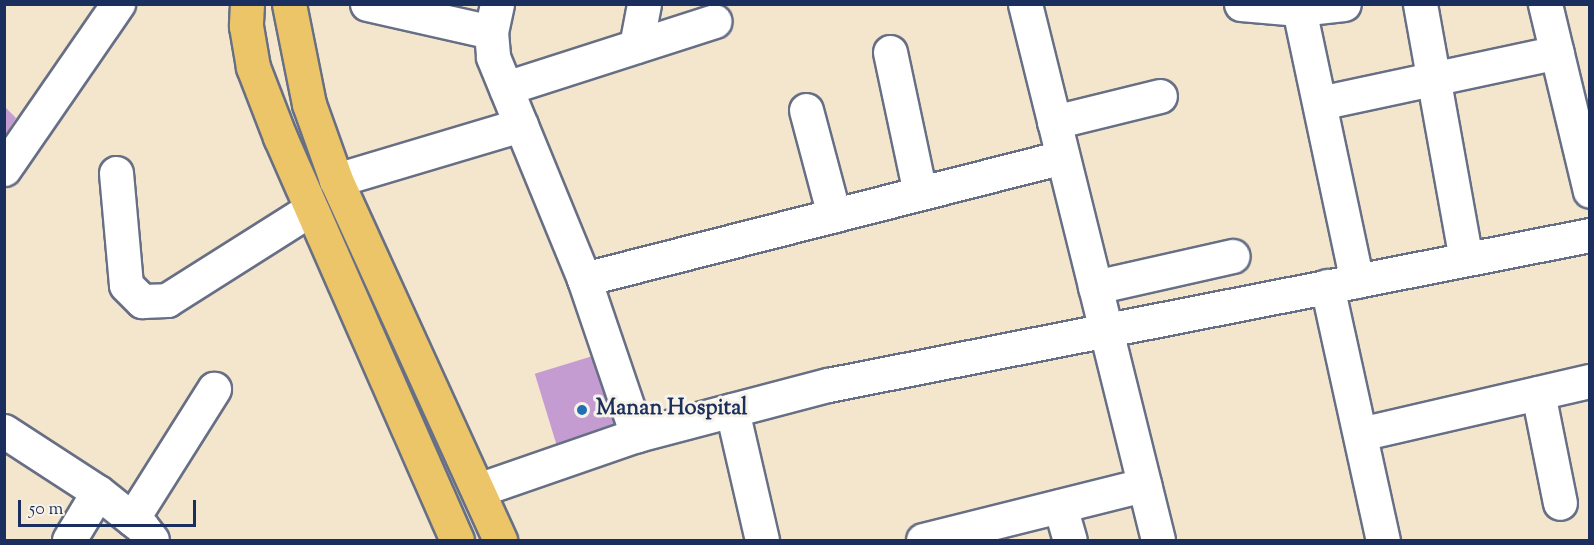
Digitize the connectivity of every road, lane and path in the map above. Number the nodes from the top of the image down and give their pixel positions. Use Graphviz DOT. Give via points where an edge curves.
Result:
graph roads {
  1 [pos="118,4"];
  2 [pos="247,4"];
  3 [pos="288,4"];
  4 [pos="368,4"];
  5 [pos="644,4"];
  6 [pos="1025,4"];
  7 [pos="1241,4"];
  8 [pos="1344,4"];
  9 [pos="1420,4"];
  10 [pos="1545,4"];
  11 [pos="1299,9"];
  12 [pos="494,18"];
  13 [pos="715,21"];
  14 [pos="636,46"];
  15 [pos="890,52"];
  16 [pos="1557,52"];
  17 [pos="1431,76"];
  18 [pos="506,88"];
  19 [pos="1160,96"];
  20 [pos="1320,103"];
  21 [pos="806,110"];
  22 [pos="1054,122"];
  23 [pos="521,125"];
  24 [pos="1063,157"];
  25 [pos="4,169"];
  26 [pos="117,173"];
  27 [pos="336,180"];
  28 [pos="1590,191"];
  29 [pos="920,193"];
  30 [pos="310,209"];
  31 [pos="834,215"];
  32 [pos="1590,235"];
  33 [pos="1233,256"];
  34 [pos="1466,259"];
  35 [pos="584,279"];
  36 [pos="1342,283"];
  37 [pos="1095,287"];
  38 [pos="1106,330"];
  39 [pos="1590,381"];
  40 [pos="214,389"];
  41 [pos="1538,393"];
  42 [pos="732,410"];
  43 [pos="4,430"];
  44 [pos="1360,434"];
  45 [pos="637,435"];
  46 [pos="1144,485"];
  47 [pos="478,490"];
  48 [pos="98,492"];
  49 [pos="1560,503"];
  50 [pos="1060,506"];
  51 [pos="140,532"];
  52 [pos="69,540"];
  53 [pos="457,540"];
  54 [pos="500,540"];
  55 [pos="762,540"];
  56 [pos="922,540"];
  57 [pos="1070,540"];
  58 [pos="1158,540"];
  59 [pos="1383,540"];
  1 -- 25 [label="street"];
  2 -- 30 [label="main road" via="246,26 253,67"];
  3 -- 27 [label="main road" via="309,104"];
  4 -- 12 [label="street"];
  5 -- 14 [label="street"];
  6 -- 22 [label="street"];
  7 -- 11 [label="street"];
  8 -- 11 [label="street"];
  9 -- 17 [label="street"];
  10 -- 16 [label="street"];
  11 -- 20 [label="street"];
  12 -- 18 [label="street" via="493,57"];
  13 -- 14 [label="street"];
  14 -- 18 [label="street"];
  15 -- 29 [label="street"];
  16 -- 17 [label="street"];
  16 -- 28 [label="street"];
  17 -- 20 [label="street"];
  17 -- 34 [label="street"];
  18 -- 23 [label="street"];
  19 -- 22 [label="street"];
  20 -- 36 [label="street"];
  21 -- 31 [label="street"];
  22 -- 24 [label="street"];
  23 -- 27 [label="street"];
  23 -- 35 [label="street"];
  24 -- 29 [label="street"];
  24 -- 37 [label="street"];
  26 -- 30 [label="street" via="126,285 142,301 167,300"];
  27 -- 47 [label="main road"];
  29 -- 31 [label="street"];
  30 -- 53 [label="main road"];
  31 -- 35 [label="street"];
  32 -- 34 [label="street"];
  33 -- 37 [label="street"];
  34 -- 36 [label="street"];
  35 -- 45 [label="street"];
  36 -- 38 [label="street"];
  36 -- 44 [label="street"];
  37 -- 38 [label="street"];
  38 -- 42 [label="street" via="828,385"];
  38 -- 46 [label="street"];
  39 -- 41 [label="street"];
  40 -- 51 [label="street"];
  41 -- 44 [label="street"];
  41 -- 49 [label="street"];
  42 -- 45 [label="street"];
  42 -- 55 [label="street"];
  43 -- 48 [label="street"];
  44 -- 59 [label="street"];
  45 -- 47 [label="street"];
  46 -- 50 [label="street"];
  46 -- 58 [label="street"];
  47 -- 54 [label="main road"];
  48 -- 51 [label="street"];
  48 -- 52 [label="street"];
  50 -- 56 [label="street"];
  50 -- 57 [label="street"];
}
